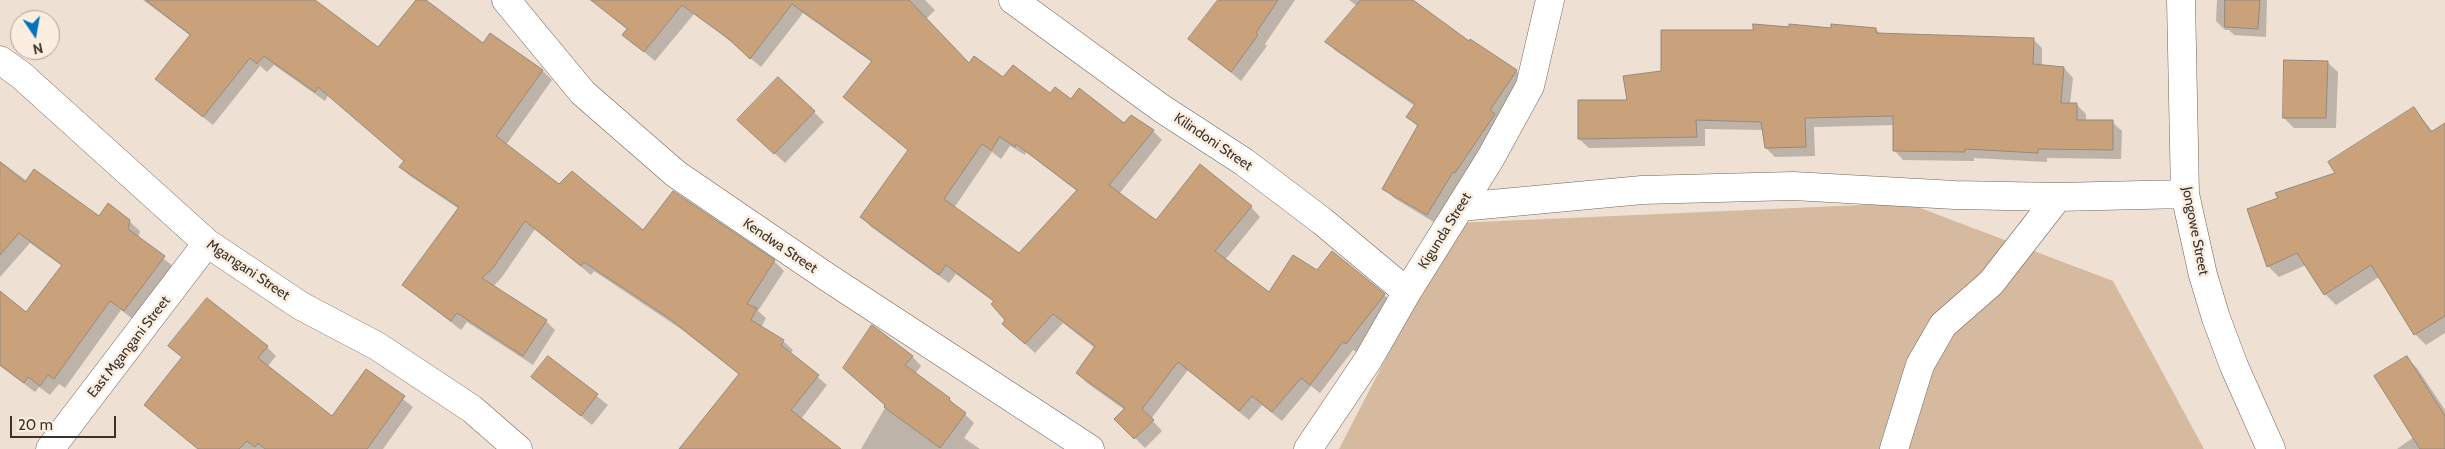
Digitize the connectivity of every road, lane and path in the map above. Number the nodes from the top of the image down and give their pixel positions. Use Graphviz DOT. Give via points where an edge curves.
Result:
graph roads {
  1 [pos="506,0"];
  2 [pos="1013,0"];
  3 [pos="1550,0"];
  4 [pos="2181,0"];
  5 [pos="0,60"];
  6 [pos="2185,194"];
  7 [pos="2058,197"];
  8 [pos="1460,207"];
  9 [pos="208,244"];
  10 [pos="1407,292"];
  11 [pos="50,449"];
  12 [pos="518,449"];
  13 [pos="1090,449"];
  14 [pos="1308,449"];
  15 [pos="1894,449"];
  16 [pos="2271,449"];
  1 -- 13 [label="street, Kendwa Street" via="583,93 676,174"];
  2 -- 10 [label="street, Kilindoni Street" via="1161,108 1244,162 1322,221"];
  3 -- 8 [label="street, Kigunda Street" via="1530,86"];
  4 -- 6 [label="street, Jongowe Street"];
  5 -- 9 [label="street, Mgangani Street" via="21,75"];
  6 -- 7 [label="street"];
  6 -- 16 [label="street, Jongowe Street" via="2216,318"];
  7 -- 8 [label="street" via="1784,187 1642,190"];
  7 -- 15 [label="street" via="1991,283 1944,325 1920,365"];
  8 -- 10 [label="street, Kigunda Street"];
  9 -- 11 [label="street, East Mgangani Street"];
  9 -- 12 [label="street, Mgangani Street" via="301,306 377,346 472,409"];
  10 -- 14 [label="street, Kigunda Street" via="1368,360"];
}
